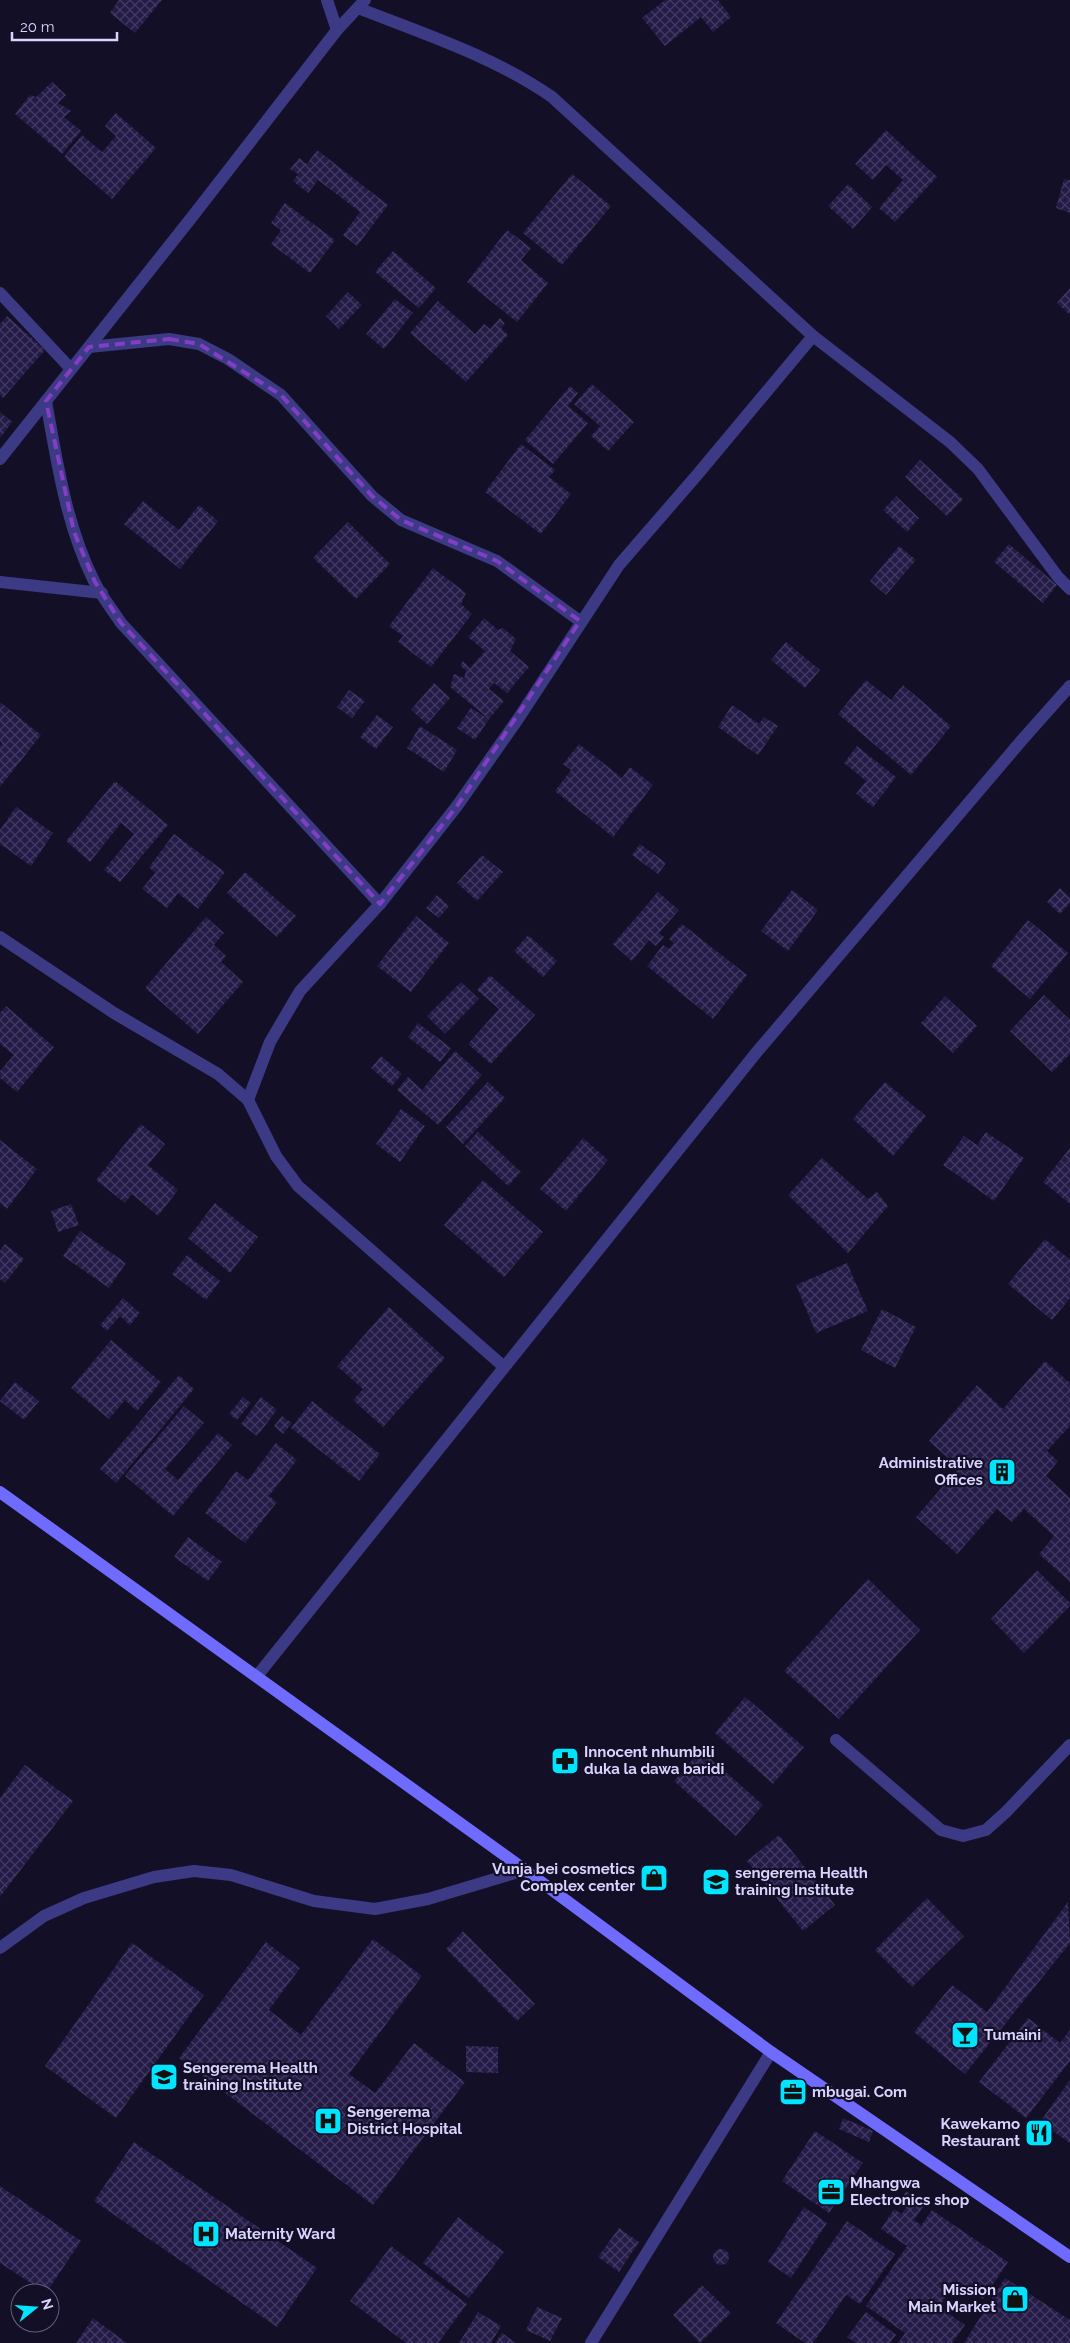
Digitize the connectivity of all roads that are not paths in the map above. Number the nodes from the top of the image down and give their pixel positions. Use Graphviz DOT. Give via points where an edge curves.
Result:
graph roads {
  1 [pos="327,0"];
  2 [pos="362,4"];
  3 [pos="337,30"];
  4 [pos="0,294"];
  5 [pos="813,336"];
  6 [pos="89,347"];
  7 [pos="72,369"];
  8 [pos="46,401"];
  9 [pos="0,459"];
  10 [pos="0,582"];
  11 [pos="1070,589"];
  12 [pos="102,593"];
  13 [pos="580,621"];
  14 [pos="1070,686"];
  15 [pos="380,904"];
  16 [pos="0,937"];
  17 [pos="248,1100"];
  18 [pos="503,1366"];
  19 [pos="0,1492"];
  20 [pos="257,1676"];
  21 [pos="836,1740"];
  22 [pos="1070,1746"];
  23 [pos="525,1870"];
  24 [pos="0,1948"];
  25 [pos="771,2052"];
  26 [pos="1070,2257"];
  27 [pos="591,2343"];
  1 -- 3 [label="street"];
  2 -- 3 [label="street"];
  2 -- 5 [label="street" via="490,60 522,76 552,97"];
  3 -- 6 [label="street"];
  4 -- 7 [label="street"];
  5 -- 11 [label="street" via="950,442 978,469"];
  5 -- 13 [label="street" via="619,565"];
  6 -- 7 [label="street"];
  6 -- 13 [label="street" via="169,339 199,344 228,359 281,395 372,496 402,520 497,561"];
  7 -- 8 [label="street"];
  8 -- 9 [label="street"];
  8 -- 12 [label="street" via="74,532"];
  10 -- 12 [label="street"];
  12 -- 15 [label="street" via="121,623"];
  13 -- 15 [label="street" via="518,719 457,806"];
  14 -- 18 [label="street" via="756,1053"];
  15 -- 17 [label="street" via="300,991 270,1042"];
  16 -- 17 [label="street" via="114,1012 218,1074"];
  17 -- 18 [label="street" via="276,1156 298,1186"];
  18 -- 20 [label="street"];
  19 -- 20 [label="main road"];
  20 -- 23 [label="main road"];
  21 -- 22 [label="street" via="941,1830 963,1836 986,1830"];
  23 -- 24 [label="street" via="428,1899 375,1909 314,1901 230,1875 186,1872 154,1877 84,1898 44,1916"];
  23 -- 25 [label="main road"];
  25 -- 26 [label="main road"];
  25 -- 27 [label="street"];
}
